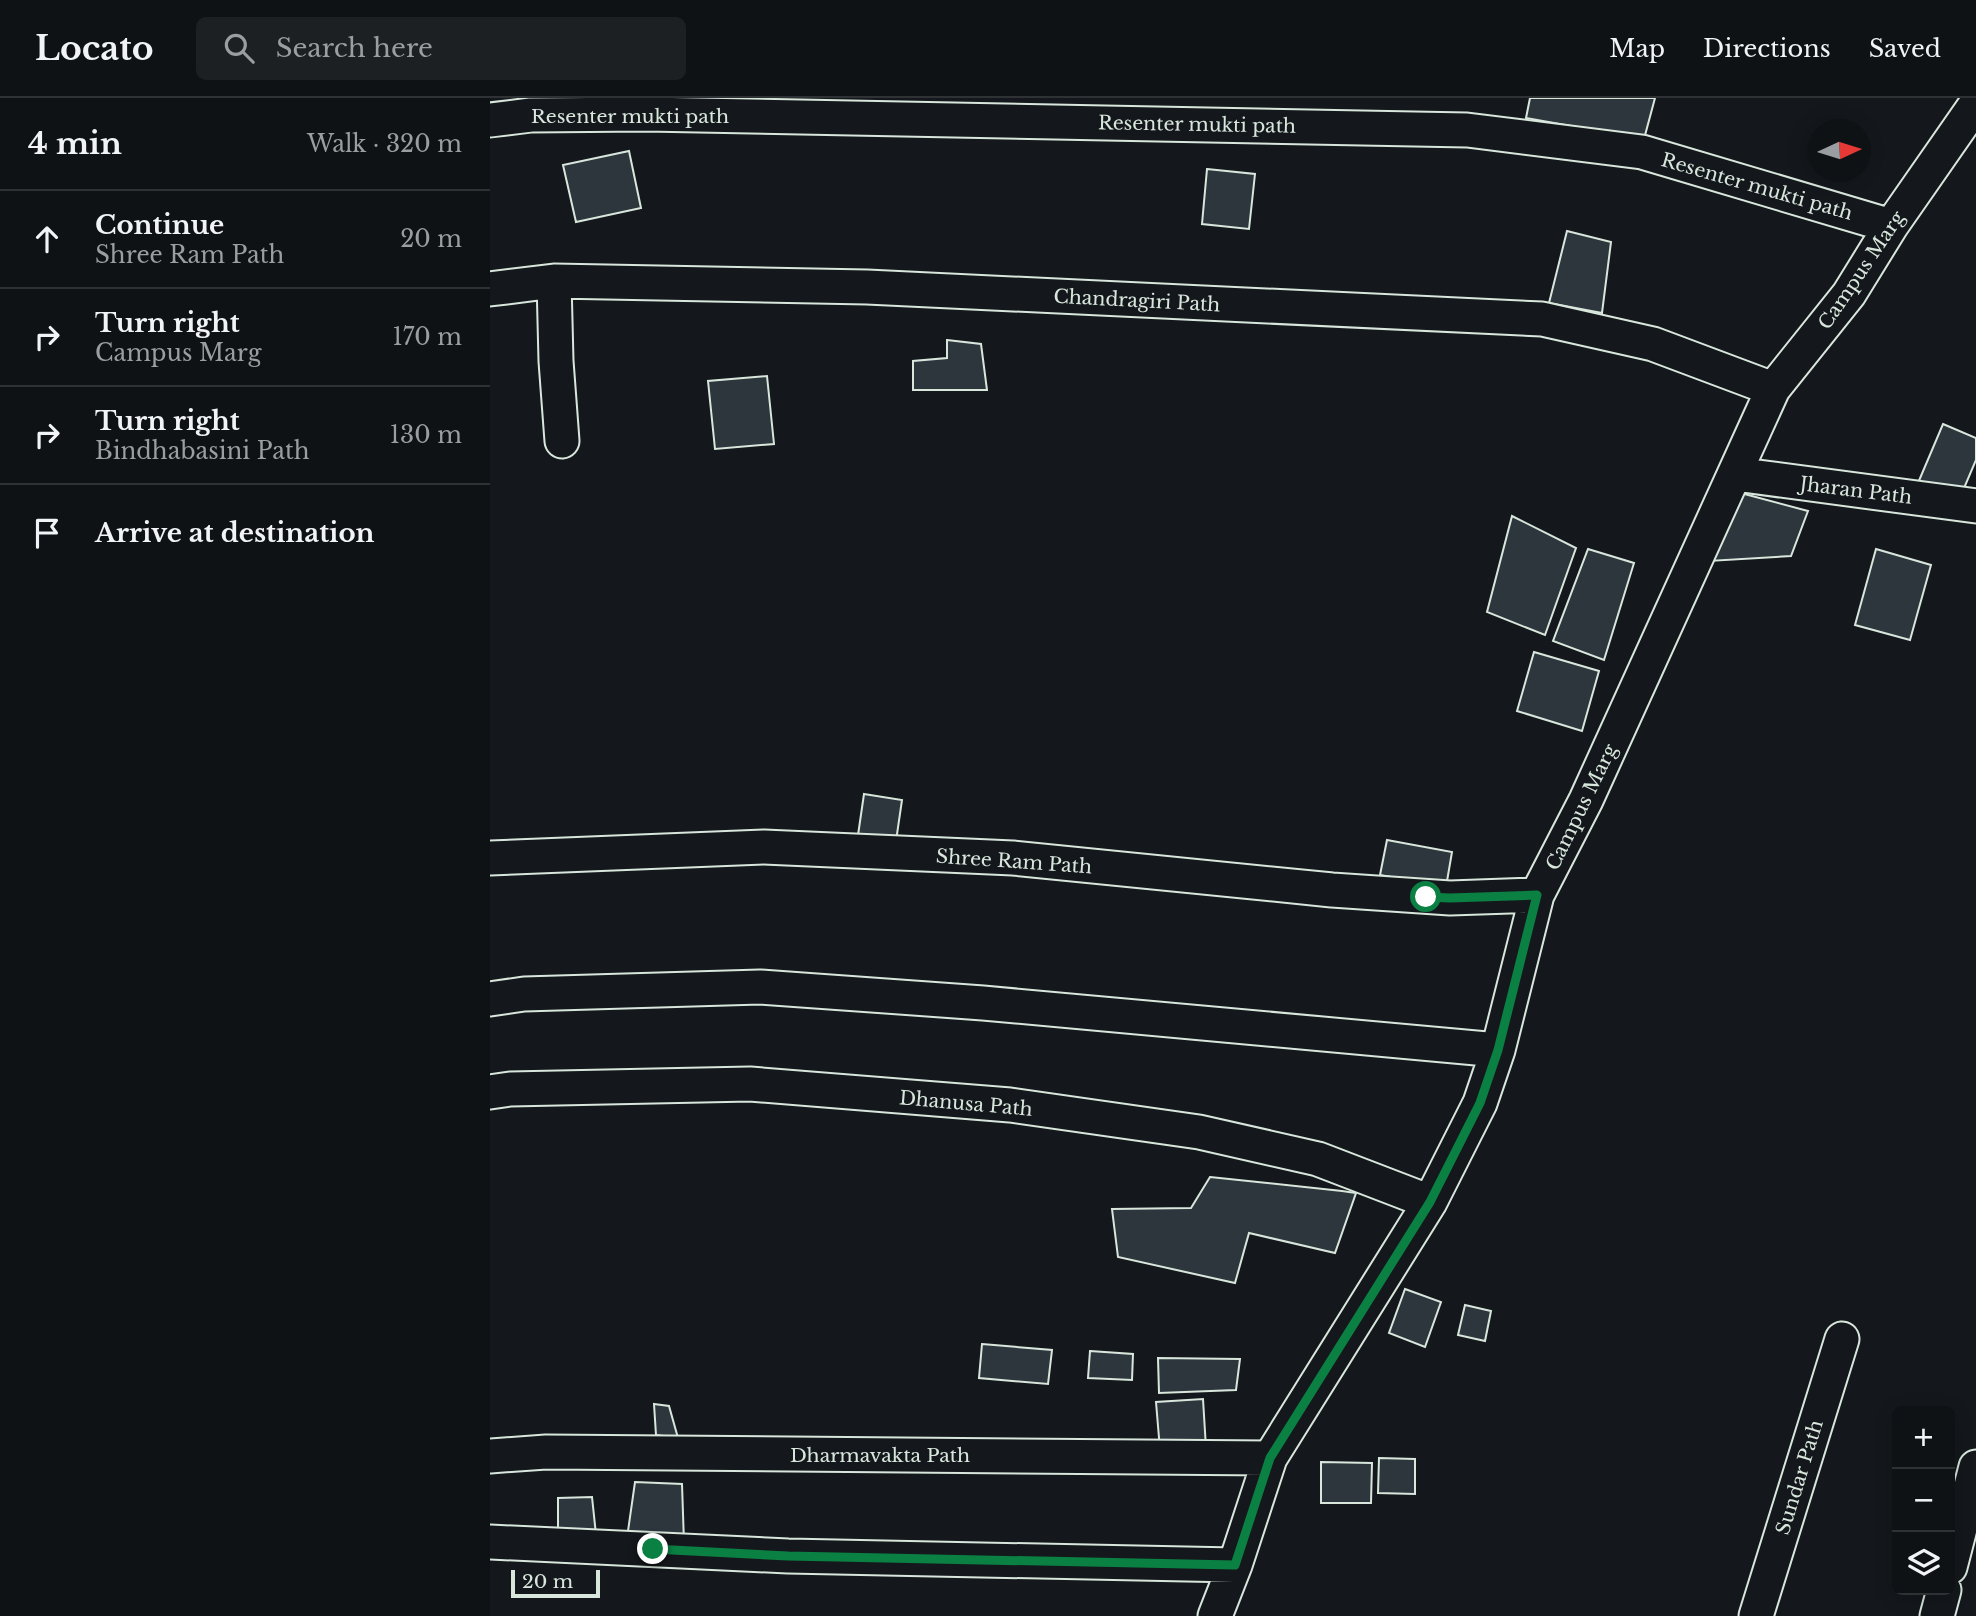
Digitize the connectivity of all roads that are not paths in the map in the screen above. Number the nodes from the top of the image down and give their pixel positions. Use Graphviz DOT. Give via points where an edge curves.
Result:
graph roads {
  1 [pos="1976,104"];
  2 [pos="646,106"];
  3 [pos="531,107"];
  4 [pos="490,120"];
  5 [pos="1891,226"];
  6 [pos="554,281"];
  7 [pos="490,289"];
  8 [pos="1773,389"];
  9 [pos="562,441"];
  10 [pos="1735,474"];
  11 [pos="1976,506"];
  12 [pos="490,858"];
  13 [pos="1537,895"];
  14 [pos="490,999"];
  15 [pos="1498,1050"];
  16 [pos="490,1092"];
  17 [pos="1430,1202"];
  18 [pos="1842,1339"];
  19 [pos="490,1456"];
  20 [pos="1270,1458"];
  21 [pos="1976,1467"];
  22 [pos="490,1542"];
  23 [pos="1955,1548"];
  24 [pos="1235,1565"];
  25 [pos="1943,1595"];
  26 [pos="1215,1616"];
  27 [pos="1756,1616"];
  28 [pos="1937,1616"];
  1 -- 5 [label="street, Campus Marg"];
  2 -- 3 [label="street, Resenter mukti path"];
  2 -- 5 [label="street, Resenter mukti path" via="1466,131 1642,152"];
  3 -- 4 [label="street, Resenter mukti path"];
  5 -- 8 [label="street, Campus Marg" via="1849,294"];
  6 -- 7 [label="street, Chandragiri Path"];
  6 -- 8 [label="street, Chandragiri Path" via="867,287 1542,319 1653,344"];
  6 -- 9 [label="street"];
  8 -- 10 [label="street, Campus Marg"];
  10 -- 11 [label="street, Jharan Path"];
  10 -- 13 [label="street, Campus Marg" via="1586,800"];
  12 -- 13 [label="street, Shree Ram Path" via="764,847 1013,858 1450,898"];
  13 -- 15 [label="street, Campus Marg"];
  14 -- 15 [label="street" via="760,987"];
  15 -- 17 [label="street, Campus Marg" via="1480,1103"];
  16 -- 17 [label="street, Dhanusa Path" via="750,1084 1010,1105 1199,1132 1318,1159"];
  17 -- 20 [label="street, Campus Marg"];
  18 -- 27 [label="street, Sundar Path"];
  19 -- 20 [label="street, Dharmavakta Path" via="560,1452"];
  20 -- 24 [label="street, Campus Marg"];
  21 -- 23 [label="street"];
  22 -- 24 [label="street" via="788,1556"];
  24 -- 26 [label="street, Campus Marg"];
  25 -- 28 [label="street"];
}
